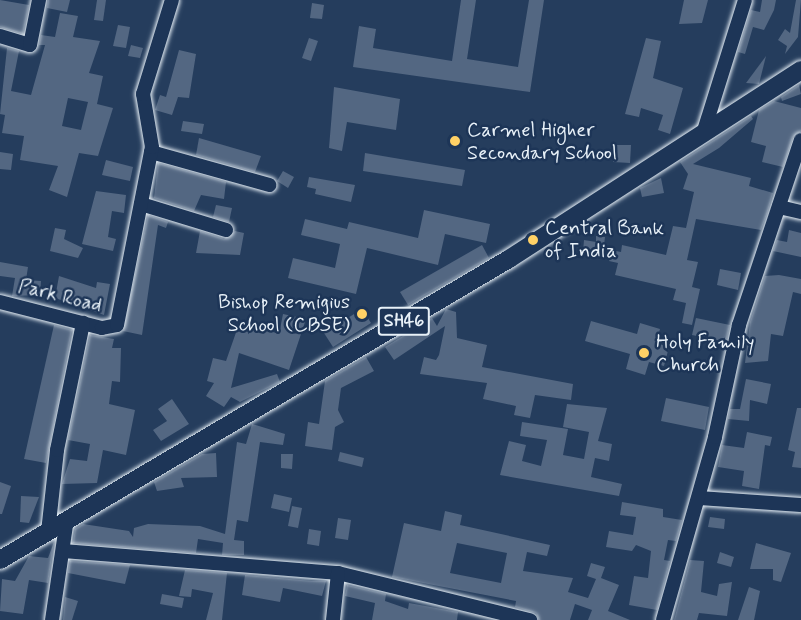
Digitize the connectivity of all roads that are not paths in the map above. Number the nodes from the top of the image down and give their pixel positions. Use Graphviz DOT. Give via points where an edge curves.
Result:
graph roads {
  1 [pos="39,0"];
  2 [pos="172,0"];
  3 [pos="745,0"];
  4 [pos="0,36"];
  5 [pos="801,70"];
  6 [pos="703,134"];
  7 [pos="801,140"];
  8 [pos="151,152"];
  9 [pos="269,185"];
  10 [pos="141,204"];
  11 [pos="779,207"];
  12 [pos="801,212"];
  13 [pos="226,230"];
  14 [pos="0,302"];
  15 [pos="83,323"];
  16 [pos="699,498"];
  17 [pos="801,505"];
  18 [pos="68,519"];
  19 [pos="48,532"];
  20 [pos="64,551"];
  21 [pos="0,560"];
  22 [pos="338,573"];
  23 [pos="52,620"];
  24 [pos="333,620"];
  25 [pos="530,620"];
  26 [pos="663,620"];
  1 -- 4 [label="street" via="30,45"];
  2 -- 8 [label="street" via="143,94"];
  3 -- 6 [label="street"];
  5 -- 6 [label="main road, SH46"];
  6 -- 18 [label="main road, SH46" via="509,259"];
  7 -- 11 [label="street"];
  8 -- 9 [label="street"];
  8 -- 10 [label="street"];
  10 -- 13 [label="street"];
  10 -- 15 [label="street, Park Road" via="119,321 110,328"];
  11 -- 12 [label="street"];
  11 -- 16 [label="street" via="739,325"];
  14 -- 15 [label="street, Park Road"];
  15 -- 19 [label="street" via="57,450"];
  16 -- 17 [label="street"];
  16 -- 26 [label="street"];
  18 -- 19 [label="main road, SH46"];
  18 -- 20 [label="street"];
  19 -- 21 [label="main road, SH46"];
  20 -- 22 [label="street"];
  20 -- 23 [label="street"];
  22 -- 24 [label="street"];
  22 -- 25 [label="street"];
}
